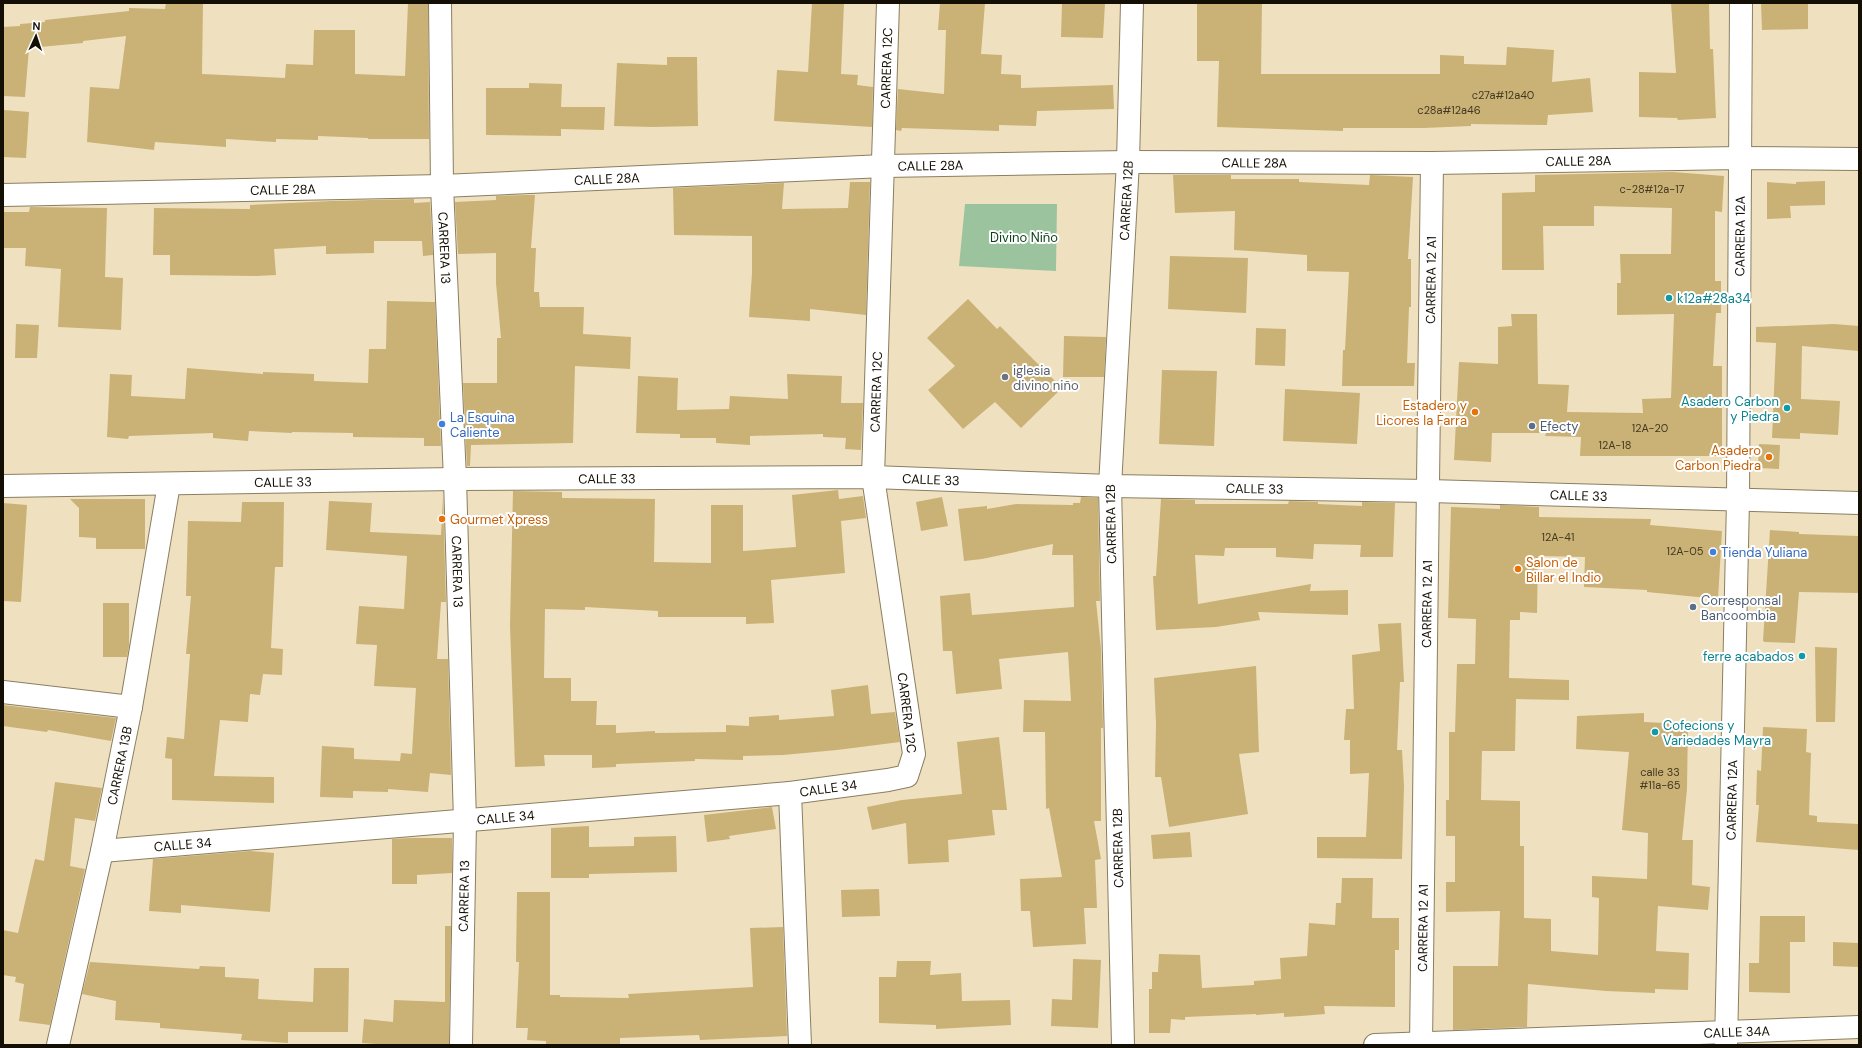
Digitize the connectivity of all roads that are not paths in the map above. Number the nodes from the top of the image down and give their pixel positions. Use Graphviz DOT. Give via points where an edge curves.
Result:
graph roads {
  1 [pos="440,3"];
  2 [pos="888,3"];
  3 [pos="1132,3"];
  4 [pos="1741,3"];
  5 [pos="1739,158"];
  6 [pos="1859,159"];
  7 [pos="1128,162"];
  8 [pos="1432,163"];
  9 [pos="884,166"];
  10 [pos="442,186"];
  11 [pos="3,195"];
  12 [pos="873,477"];
  13 [pos="455,479"];
  14 [pos="169,484"];
  15 [pos="3,486"];
  16 [pos="1110,486"];
  17 [pos="1429,491"];
  18 [pos="1738,500"];
  19 [pos="1859,503"];
  20 [pos="3,692"];
  21 [pos="131,706"];
  22 [pos="907,776"];
  23 [pos="790,792"];
  24 [pos="465,821"];
  25 [pos="102,851"];
  26 [pos="1859,1027"];
  27 [pos="1726,1039"];
  28 [pos="1421,1044"];
  29 [pos="58,1045"];
  30 [pos="461,1045"];
  31 [pos="800,1045"];
  32 [pos="1123,1045"];
  33 [pos="1375,1045"];
  1 -- 10 [label="street, CARRERA 13"];
  2 -- 9 [label="street, CARRERA 12C"];
  3 -- 7 [label="street, CARRERA 12B"];
  4 -- 5 [label="street, CARRERA 12A"];
  5 -- 6 [label="street, CALLE 28A"];
  5 -- 8 [label="street, CALLE 28A"];
  5 -- 18 [label="street, CARRERA 12A"];
  7 -- 8 [label="street, CALLE 28A"];
  7 -- 9 [label="street, CALLE 28A"];
  7 -- 16 [label="street, CARRERA 12B"];
  8 -- 17 [label="street, CARRERA 12 A1"];
  9 -- 10 [label="street, CALLE 28A"];
  9 -- 12 [label="street, CARRERA 12C"];
  10 -- 11 [label="street, CALLE 28A"];
  10 -- 13 [label="street, CARRERA 13"];
  12 -- 13 [label="street, CALLE 33"];
  12 -- 16 [label="street, CALLE 33"];
  12 -- 22 [label="street, CARRERA 12C" via="914,754"];
  13 -- 14 [label="street, CALLE 33"];
  13 -- 24 [label="street, CARRERA 13"];
  14 -- 15 [label="street, CALLE 33"];
  14 -- 21 [label="street, CARRERA 13B"];
  16 -- 17 [label="street, CALLE 33"];
  16 -- 32 [label="street, CARRERA 12B"];
  17 -- 18 [label="street, CALLE 33"];
  17 -- 28 [label="street, CARRERA 12 A1"];
  18 -- 19 [label="street, CALLE 33"];
  18 -- 27 [label="street, CARRERA 12A"];
  20 -- 21 [label="street"];
  21 -- 25 [label="street, CARRERA 13B"];
  22 -- 23 [label="street, CALLE 34"];
  23 -- 24 [label="street, CALLE 34"];
  23 -- 31 [label="street"];
  24 -- 25 [label="street, CALLE 34"];
  24 -- 30 [label="street, CARRERA 13"];
  25 -- 29 [label="street, CARRERA 13B"];
  26 -- 27 [label="street, CALLE 34A"];
  27 -- 28 [label="street, CALLE 34A"];
  28 -- 33 [label="street, CALLE 34A"];
}
